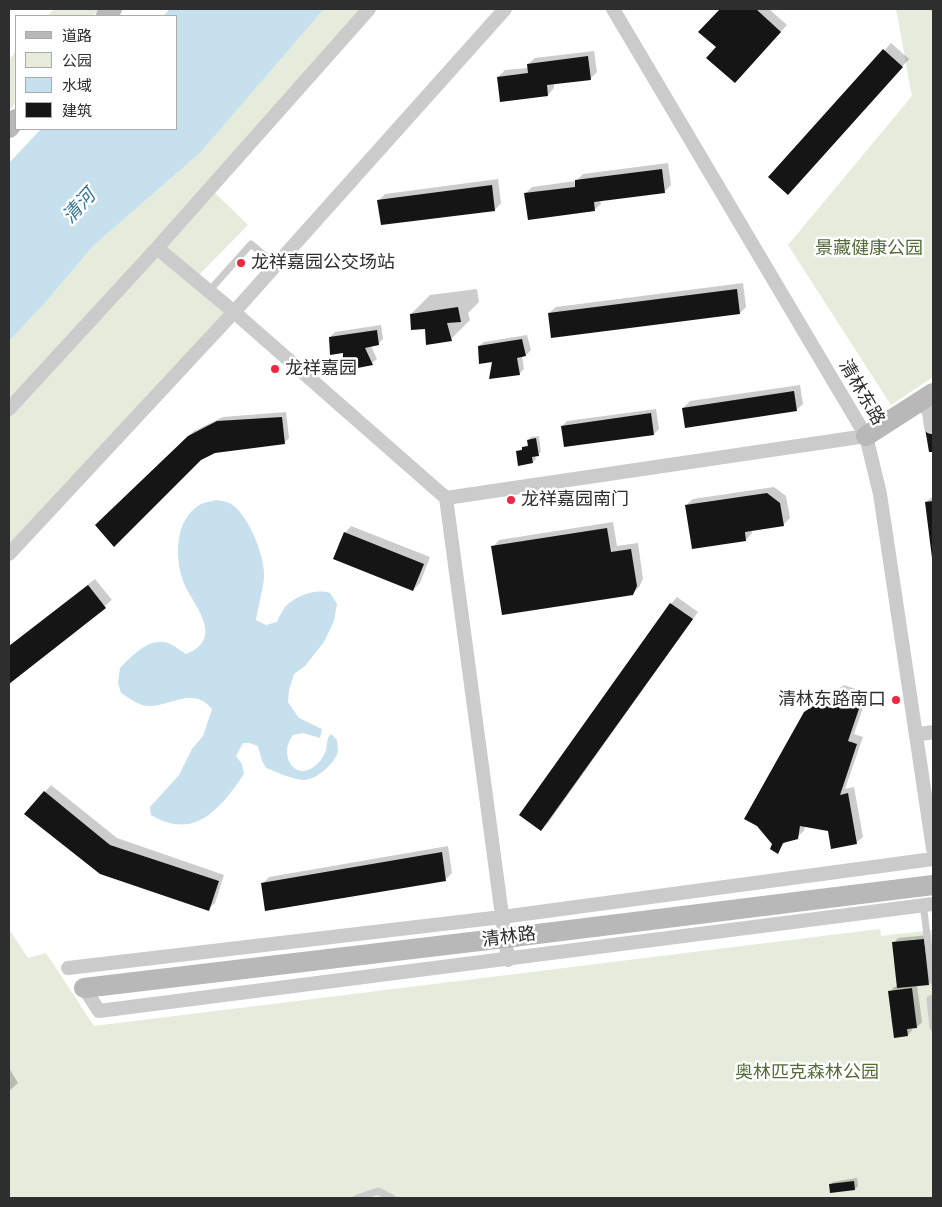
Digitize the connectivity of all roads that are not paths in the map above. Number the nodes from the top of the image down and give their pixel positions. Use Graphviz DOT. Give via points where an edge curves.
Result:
graph roads {
  1 [pos="369,9"];
  2 [pos="505,9"];
  3 [pos="613,9"];
  4 [pos="157,248"];
  5 [pos="276,265"];
  6 [pos="209,291"];
  7 [pos="234,312"];
  8 [pos="926,401"];
  9 [pos="9,409"];
  10 [pos="931,427"];
  11 [pos="866,436"];
  12 [pos="446,498"];
  13 [pos="9,554"];
  14 [pos="933,732"];
  15 [pos="916,735"];
  16 [pos="933,849"];
  17 [pos="933,859"];
  18 [pos="928,895"];
  19 [pos="502,917"];
  20 [pos="505,938"];
  21 [pos="508,960"];
  22 [pos="68,968"];
  23 [pos="933,981"];
  24 [pos="84,988"];
  25 [pos="933,998"];
  26 [pos="933,1027"];
  27 [pos="358,1198"];
  28 [pos="392,1198"];
  1 -- 4 [label="street"];
  2 -- 5 [label="street"];
  3 -- 11 [label="street, 清林东路"];
  4 -- 6 [label="street"];
  4 -- 9 [label="street"];
  5 -- 6 [label="lane" via="251,244"];
  5 -- 7 [label="street"];
  6 -- 7 [label="street"];
  7 -- 12 [label="street"];
  7 -- 13 [label="street"];
  8 -- 10 [label="street"];
  8 -- 11 [label="street"];
  11 -- 12 [label="street"];
  11 -- 15 [label="street, 清林东路" via="880,494"];
  12 -- 19 [label="street"];
  14 -- 15 [label="street"];
  15 -- 16 [label="street, 清林东路"];
  17 -- 19 [label="street"];
  18 -- 20 [label="street, 清林路"];
  18 -- 21 [label="street"];
  18 -- 23 [label="lane"];
  19 -- 20 [label="street"];
  19 -- 22 [label="street"];
  20 -- 21 [label="street"];
  20 -- 24 [label="street, 清林路"];
  21 -- 24 [label="street" via="99,1011"];
  25 -- 26 [label="lane" via="930,999"];
  27 -- 28 [label="lane" via="378,1191"];
}
